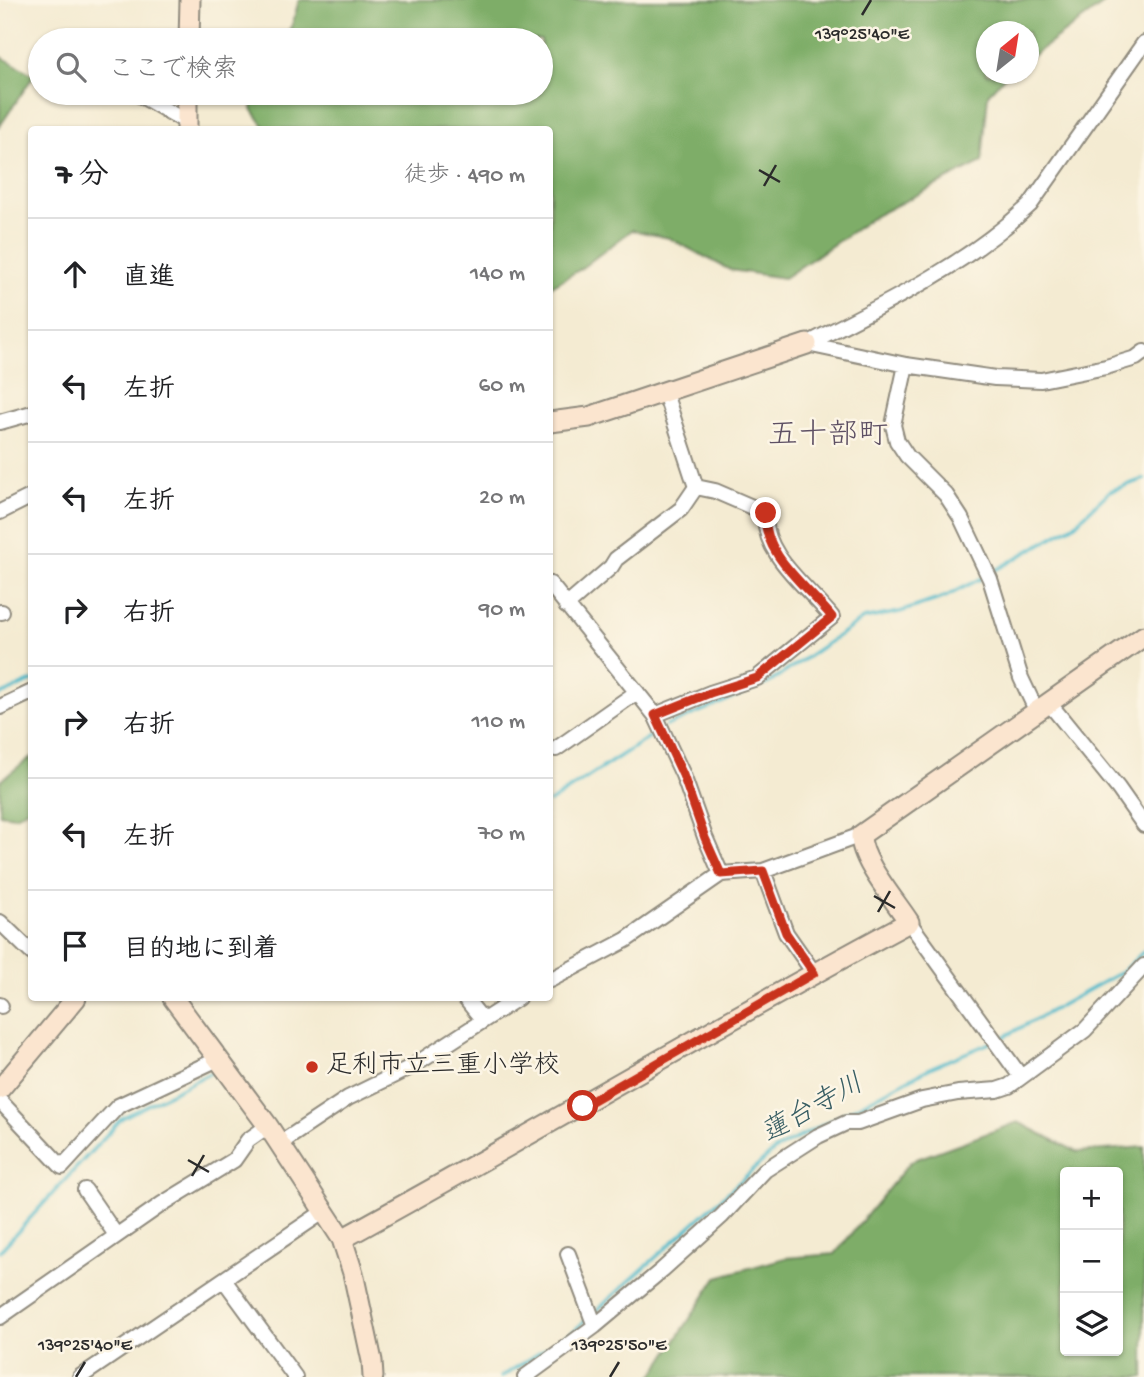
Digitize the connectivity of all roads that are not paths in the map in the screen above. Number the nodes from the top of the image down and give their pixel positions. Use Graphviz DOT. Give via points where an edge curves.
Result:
graph roads {
  1 [pos="190,0"];
  2 [pos="189,28"];
  3 [pos="1144,43"];
  4 [pos="155,105"];
  5 [pos="187,105"];
  6 [pos="186,125"];
  7 [pos="807,344"];
  8 [pos="1144,352"];
  9 [pos="906,365"];
  10 [pos="665,393"];
  11 [pos="28,414"];
  12 [pos="0,422"];
  13 [pos="553,422"];
  14 [pos="696,487"];
  15 [pos="28,498"];
  16 [pos="0,512"];
  17 [pos="553,588"];
  18 [pos="566,606"];
  19 [pos="1144,636"];
  20 [pos="637,692"];
  21 [pos="28,694"];
  22 [pos="0,707"];
  23 [pos="1043,708"];
  24 [pos="655,715"];
  25 [pos="556,749"];
  26 [pos="1144,825"];
  27 [pos="860,835"];
  28 [pos="763,871"];
  29 [pos="721,874"];
  30 [pos="0,922"];
  31 [pos="909,922"];
  32 [pos="28,949"];
  33 [pos="1144,965"];
  34 [pos="814,973"];
  35 [pos="553,979"];
  36 [pos="73,1001"];
  37 [pos="175,1001"];
  38 [pos="468,1001"];
  39 [pos="513,1001"];
  40 [pos="482,1018"];
  41 [pos="218,1059"];
  42 [pos="1021,1077"];
  43 [pos="0,1089"];
  44 [pos="0,1101"];
  45 [pos="268,1126"];
  46 [pos="279,1144"];
  47 [pos="85,1191"];
  48 [pos="323,1212"];
  49 [pos="116,1235"];
  50 [pos="342,1239"];
  51 [pos="568,1254"];
  52 [pos="224,1280"];
  53 [pos="0,1317"];
  54 [pos="595,1326"];
  55 [pos="290,1376"];
  56 [pos="80,1377"];
  57 [pos="373,1377"];
  58 [pos="525,1377"];
  1 -- 2 [label="street"];
  3 -- 7 [label="street" via="1030,205 1006,228 918,287"];
  4 -- 6 [label="street"];
  5 -- 6 [label="street"];
  7 -- 9 [label="street"];
  7 -- 10 [label="street"];
  8 -- 9 [label="street" via="1107,368 1041,380"];
  9 -- 23 [label="street" via="893,425 897,441 961,518 990,579 1021,678"];
  10 -- 13 [label="street" via="589,417"];
  10 -- 14 [label="street"];
  11 -- 12 [label="street"];
  14 -- 18 [label="street" via="681,509 616,559"];
  14 -- 24 [label="street" via="766,513 764,525 774,553 832,617 757,678"];
  15 -- 16 [label="street"];
  17 -- 18 [label="street"];
  18 -- 20 [label="street"];
  19 -- 23 [label="street"];
  20 -- 24 [label="street"];
  20 -- 25 [label="street"];
  21 -- 22 [label="street"];
  23 -- 26 [label="street" via="1118,788"];
  23 -- 27 [label="street"];
  24 -- 29 [label="street"];
  27 -- 28 [label="street"];
  27 -- 31 [label="street" via="860,845"];
  28 -- 29 [label="street"];
  28 -- 34 [label="street" via="786,933"];
  29 -- 35 [label="street" via="626,940"];
  30 -- 32 [label="street"];
  31 -- 34 [label="street"];
  31 -- 42 [label="street"];
  33 -- 42 [label="street" via="1085,1030"];
  34 -- 50 [label="street"];
  36 -- 43 [label="street"];
  37 -- 41 [label="street"];
  38 -- 40 [label="street"];
  39 -- 40 [label="street"];
  40 -- 46 [label="street" via="413,1066 348,1098"];
  41 -- 44 [label="street" via="118,1106 62,1167"];
  41 -- 45 [label="street"];
  42 -- 54 [label="street" via="1009,1086 922,1100 818,1136 765,1170 722,1216"];
  45 -- 46 [label="street"];
  45 -- 49 [label="street" via="248,1140 234,1160"];
  46 -- 48 [label="street"];
  47 -- 49 [label="street"];
  48 -- 50 [label="street"];
  48 -- 52 [label="street"];
  49 -- 53 [label="street"];
  50 -- 57 [label="street"];
  51 -- 54 [label="street"];
  52 -- 55 [label="street"];
  52 -- 56 [label="street"];
  54 -- 58 [label="street"];
}
